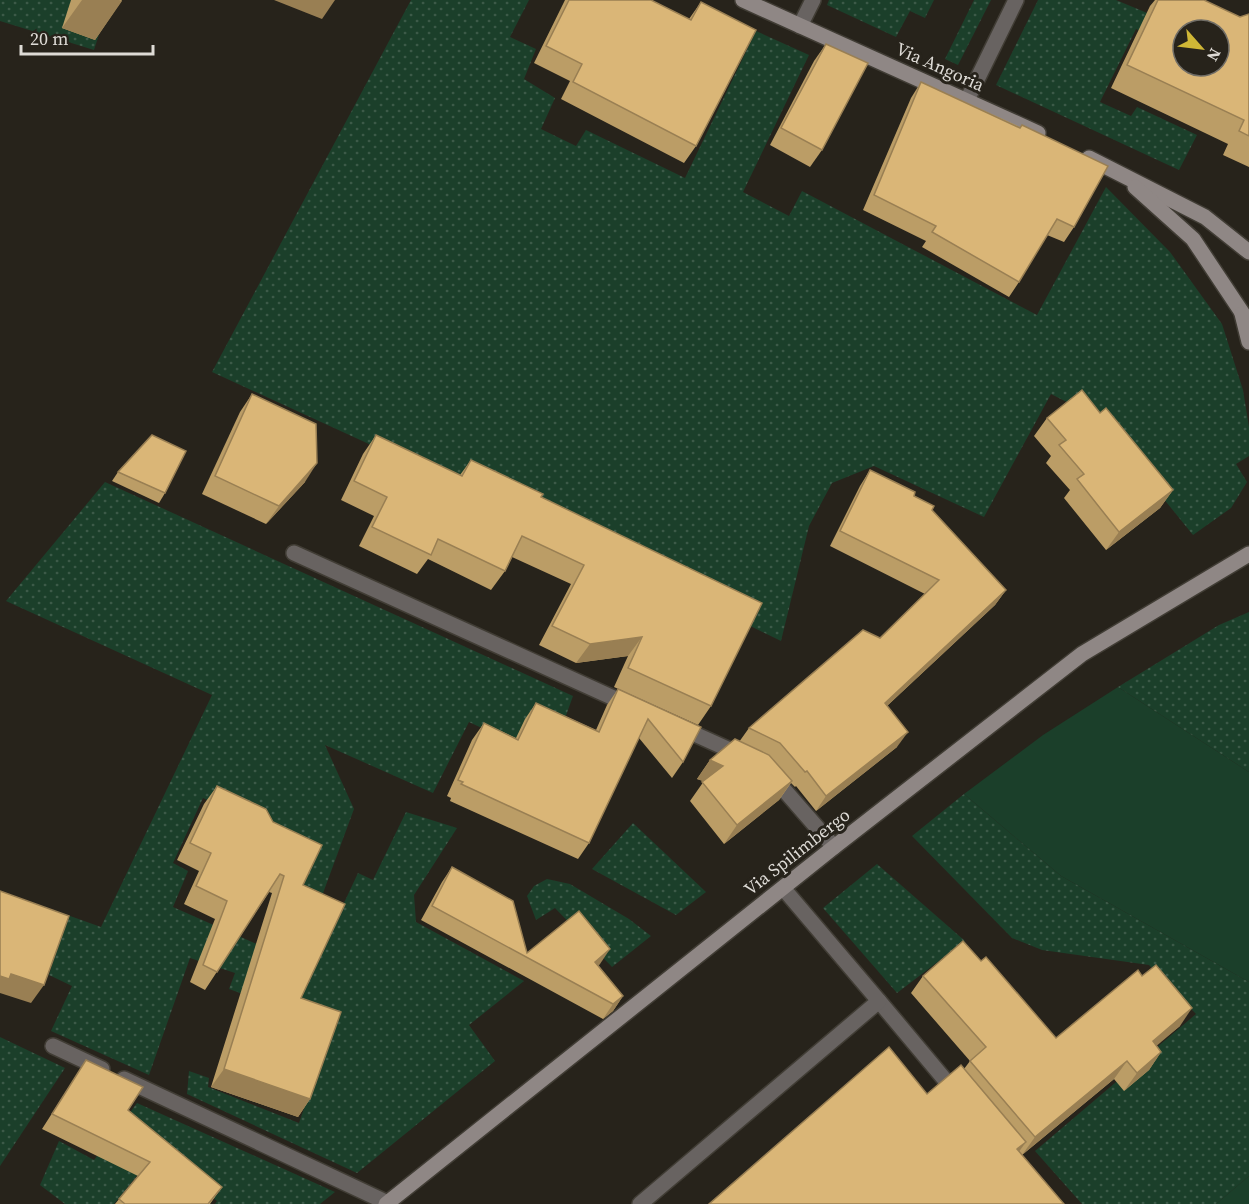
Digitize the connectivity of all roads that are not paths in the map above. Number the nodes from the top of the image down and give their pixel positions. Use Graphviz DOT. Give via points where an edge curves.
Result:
graph roads {
  1 [pos="743,0"];
  2 [pos="813,0"];
  3 [pos="1016,0"];
  4 [pos="800,26"];
  5 [pos="967,100"];
  6 [pos="1054,141"];
  7 [pos="1073,150"];
  8 [pos="1119,173"];
  9 [pos="1249,252"];
  10 [pos="1245,318"];
  11 [pos="1249,342"];
  12 [pos="294,553"];
  13 [pos="1249,554"];
  14 [pos="642,711"];
  15 [pos="664,720"];
  16 [pos="834,847"];
  17 [pos="783,888"];
  18 [pos="879,1001"];
  19 [pos="53,1047"];
  20 [pos="970,1108"];
  21 [pos="388,1203"];
  22 [pos="640,1204"];
  1 -- 4 [label="main road, Via Angoria"];
  2 -- 4 [label="lane"];
  3 -- 5 [label="lane"];
  4 -- 5 [label="main road, Via Angoria"];
  5 -- 6 [label="main road, Via Angoria"];
  7 -- 8 [label="main road"];
  8 -- 9 [label="main road" via="1204,217"];
  8 -- 10 [label="main road" via="1193,239"];
  10 -- 11 [label="main road"];
  12 -- 14 [label="lane"];
  13 -- 16 [label="main road, Via Spilimbergo" via="1082,654"];
  15 -- 16 [label="lane" via="757,763"];
  16 -- 17 [label="main road, Via Spilimbergo"];
  17 -- 18 [label="lane"];
  17 -- 21 [label="main road, Via Spilimbergo"];
  18 -- 20 [label="lane"];
  18 -- 22 [label="lane"];
  19 -- 21 [label="lane"];
}
